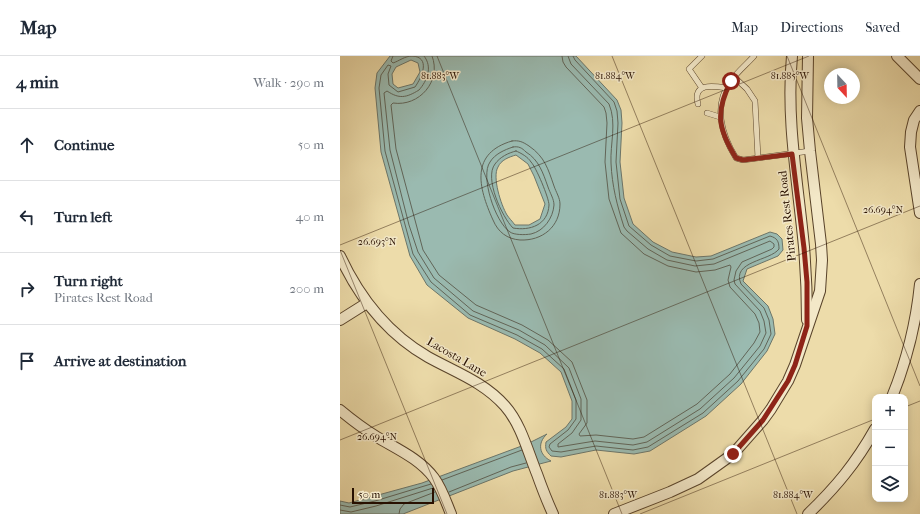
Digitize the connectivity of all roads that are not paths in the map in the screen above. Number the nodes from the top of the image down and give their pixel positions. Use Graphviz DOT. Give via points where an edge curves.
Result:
graph roads {
  1 [pos="702,56"];
  2 [pos="754,56"];
  3 [pos="792,56"];
  4 [pos="808,56"];
  5 [pos="897,56"];
  6 [pos="734,77"];
  7 [pos="920,79"];
  8 [pos="702,88"];
  9 [pos="727,88"];
  10 [pos="698,104"];
  11 [pos="920,111"];
  12 [pos="707,113"];
  13 [pos="720,117"];
  14 [pos="810,151"];
  15 [pos="792,154"];
  16 [pos="758,158"];
  17 [pos="920,213"];
  18 [pos="822,248"];
  19 [pos="804,250"];
  20 [pos="340,256"];
  21 [pos="920,284"];
  22 [pos="919,299"];
  23 [pos="367,303"];
  24 [pos="340,320"];
  25 [pos="807,326"];
  26 [pos="893,394"];
  27 [pos="340,410"];
  28 [pos="874,430"];
  29 [pos="451,514"];
  30 [pos="553,514"];
  31 [pos="614,514"];
  32 [pos="808,514"];
  1 -- 8 [label="lane" via="689,69"];
  2 -- 6 [label="lane"];
  3 -- 15 [label="street, Pirates Rest Road"];
  4 -- 14 [label="street, Pirates Rest Road"];
  5 -- 7 [label="street"];
  6 -- 9 [label="lane"];
  6 -- 16 [label="lane" via="755,101"];
  8 -- 9 [label="lane"];
  8 -- 10 [label="lane" via="696,99"];
  9 -- 13 [label="lane" via="720,107"];
  11 -- 17 [label="street" via="914,120 910,146"];
  12 -- 13 [label="lane"];
  13 -- 16 [label="lane" via="723,132 736,158"];
  14 -- 15 [label="lane"];
  14 -- 18 [label="street, Pirates Rest Road"];
  15 -- 16 [label="lane"];
  15 -- 19 [label="street, Pirates Rest Road"];
  18 -- 19 [label="street"];
  18 -- 25 [label="street, Pirates Rest Road" via="820,291"];
  19 -- 25 [label="street, Pirates Rest Road"];
  20 -- 23 [label="street, Lacosta Lane"];
  21 -- 22 [label="street"];
  22 -- 26 [label="street" via="908,352"];
  23 -- 24 [label="street"];
  23 -- 30 [label="street, Lacosta Lane" via="407,343 479,384 506,407 522,435"];
  25 -- 31 [label="street, Pirates Rest Road" via="788,381 763,420 733,454 698,479"];
  27 -- 29 [label="street" via="423,466 441,489"];
  28 -- 32 [label="street" via="843,478"];
}
